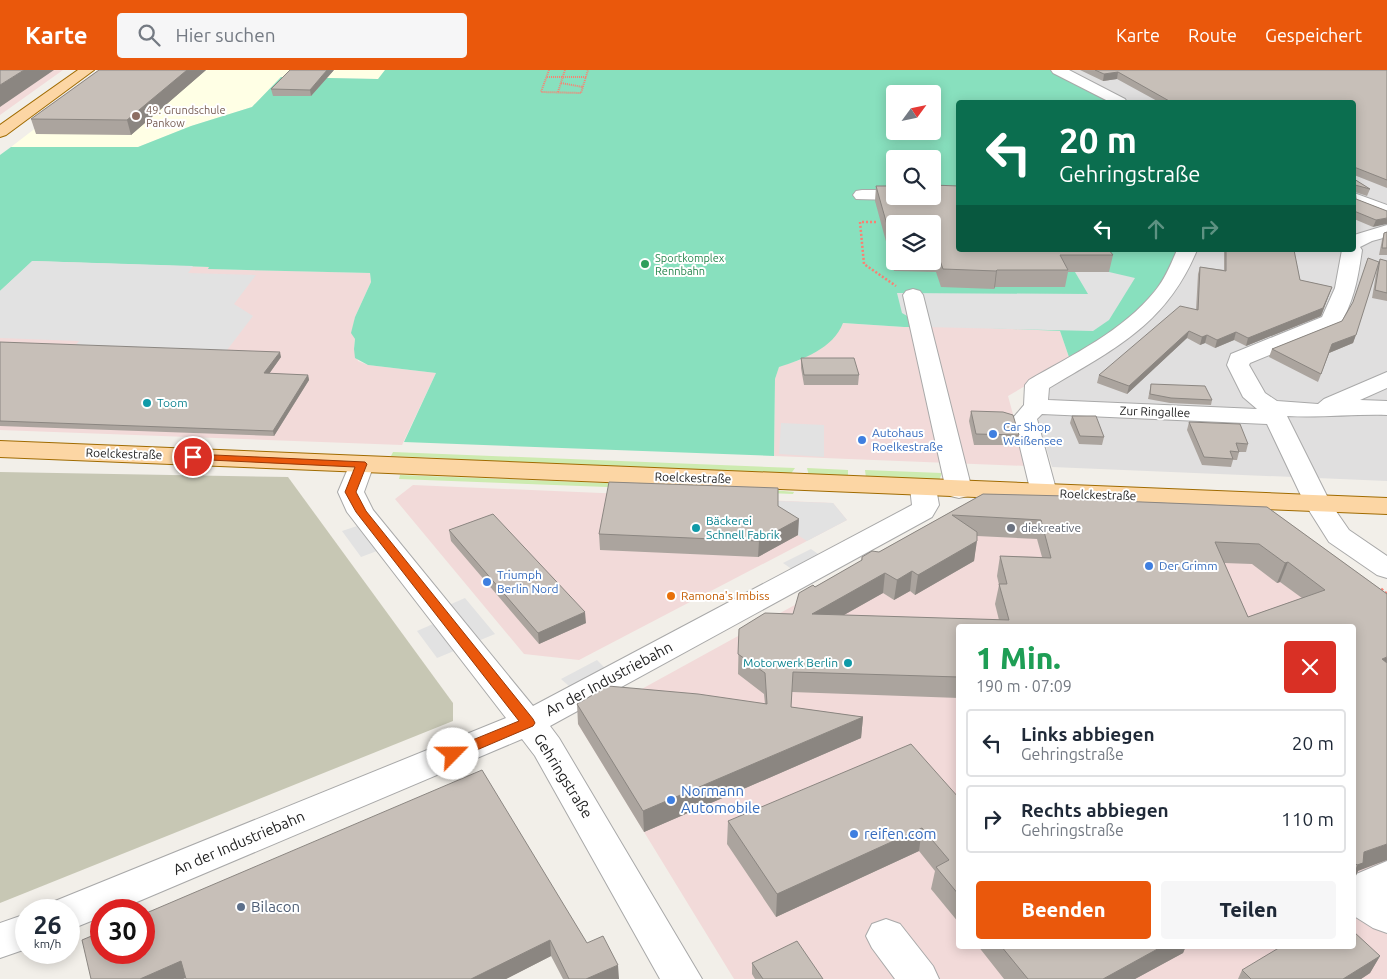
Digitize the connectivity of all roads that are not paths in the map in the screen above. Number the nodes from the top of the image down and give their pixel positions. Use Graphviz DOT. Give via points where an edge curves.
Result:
graph roads {
  1 [pos="87,70"];
  2 [pos="1058,70"];
  3 [pos="1116,100"];
  4 [pos="0,132"];
  5 [pos="862,194"];
  6 [pos="886,194"];
  7 [pos="1356,199"];
  8 [pos="1387,212"];
  9 [pos="1387,231"];
  10 [pos="1356,242"];
  11 [pos="1186,252"];
  12 [pos="1352,252"];
  13 [pos="913,295"];
  14 [pos="1387,378"];
  15 [pos="1036,396"];
  16 [pos="1387,408"];
  17 [pos="1318,411"];
  18 [pos="1273,412"];
  19 [pos="0,449"];
  20 [pos="361,464"];
  21 [pos="923,488"];
  22 [pos="959,490"];
  23 [pos="1044,493"];
  24 [pos="1318,504"];
  25 [pos="1387,506"];
  26 [pos="1387,569"];
  27 [pos="528,723"];
  28 [pos="1387,877"];
  29 [pos="1356,893"];
  30 [pos="1356,895"];
  31 [pos="80,908"];
  32 [pos="1387,916"];
  33 [pos="15,936"];
  34 [pos="886,936"];
  35 [pos="0,942"];
  36 [pos="682,979"];
  37 [pos="919,979"];
  1 -- 4 [label="main road"];
  2 -- 3 [label="street"];
  5 -- 6 [label="street"];
  7 -- 8 [label="street"];
  9 -- 10 [label="street"];
  11 -- 15 [label="street" via="1182,268 1168,290 1147,313"];
  12 -- 18 [label="street" via="1349,275 1330,322 1239,359 1238,364 1254,398"];
  13 -- 22 [label="street"];
  14 -- 17 [label="street, Zur Ringallee"];
  15 -- 18 [label="street, Zur Ringallee"];
  15 -- 23 [label="street" via="1025,418"];
  16 -- 17 [label="street, Zur Ringallee"];
  17 -- 18 [label="street, Zur Ringallee"];
  18 -- 24 [label="street"];
  19 -- 20 [label="main road, Roelckestraße"];
  20 -- 21 [label="main road, Roelckestraße"];
  20 -- 27 [label="street, Gehringstraße" via="351,492 361,512"];
  21 -- 22 [label="main road, Roelckestraße"];
  21 -- 27 [label="street, An der Industriebahn" via="926,506 922,511"];
  22 -- 23 [label="main road, Roelckestraße"];
  23 -- 24 [label="main road, Roelckestraße"];
  24 -- 25 [label="main road, Roelckestraße"];
  24 -- 26 [label="street" via="1339,536"];
  27 -- 31 [label="street, An der Industriebahn"];
  27 -- 36 [label="street, Gehringstraße" via="551,755"];
  28 -- 29 [label="street"];
  30 -- 32 [label="street"];
  33 -- 35 [label="street"];
  34 -- 37 [label="street"];
}
